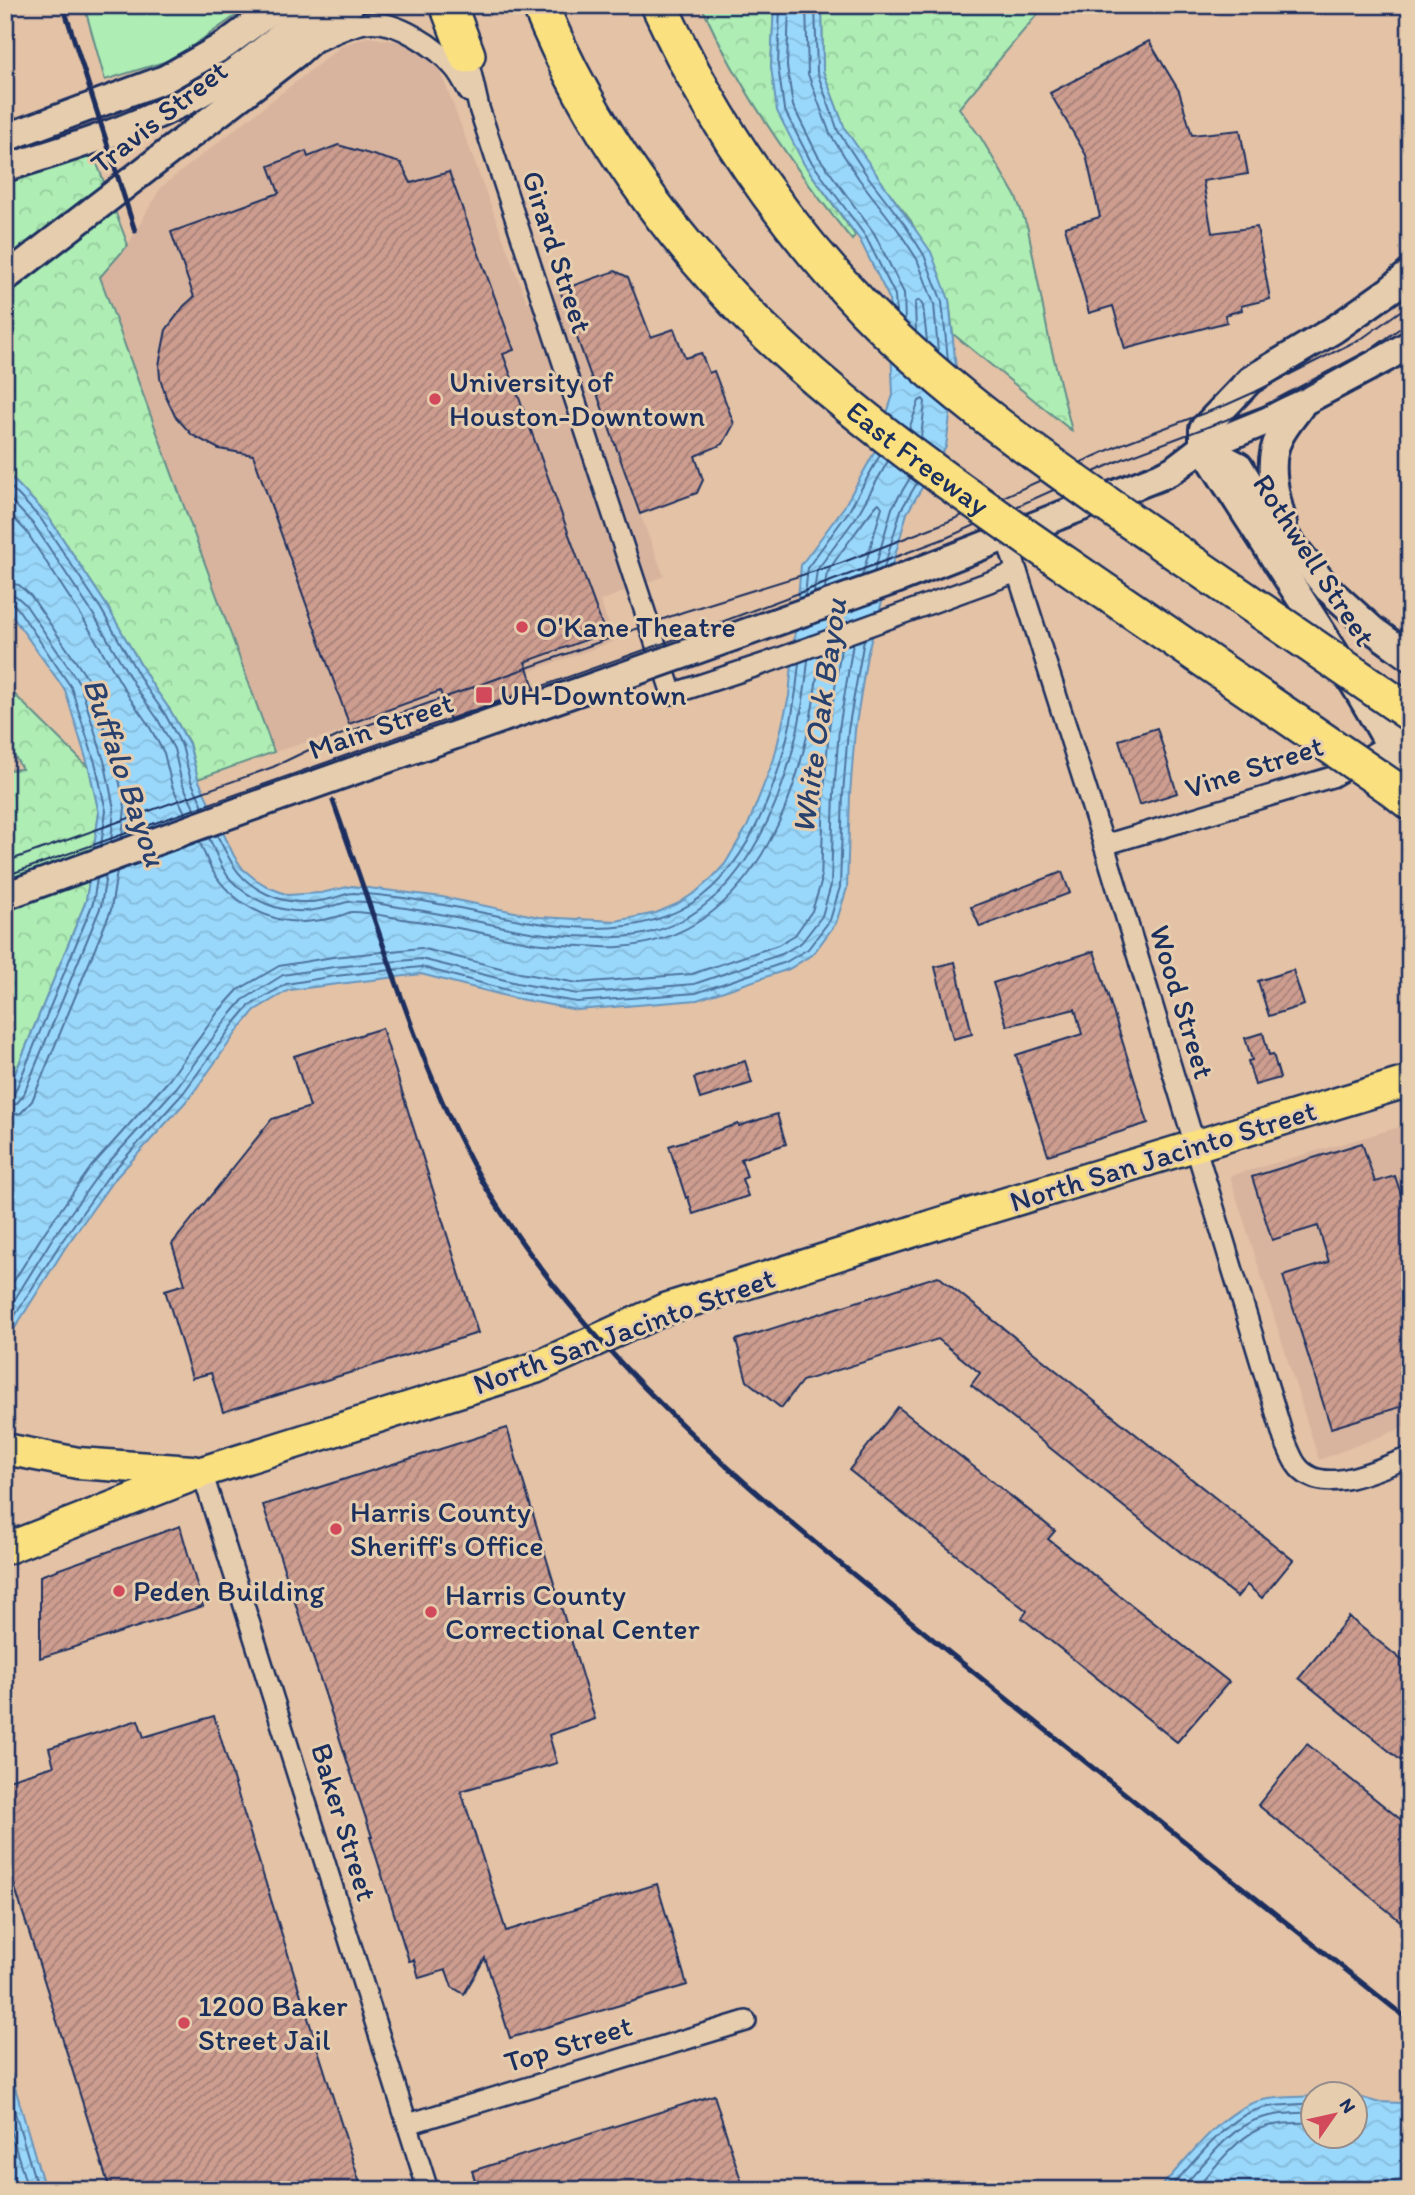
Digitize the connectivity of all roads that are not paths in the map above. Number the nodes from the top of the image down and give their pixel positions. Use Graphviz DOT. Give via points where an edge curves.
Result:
graph roads {
  1 [pos="279,5"];
  2 [pos="316,5"];
  3 [pos="351,5"];
  4 [pos="433,5"];
  5 [pos="448,5"];
  6 [pos="540,5"];
  7 [pos="659,5"];
  8 [pos="298,52"];
  9 [pos="467,55"];
  10 [pos="479,108"];
  11 [pos="5,138"];
  12 [pos="5,169"];
  13 [pos="1410,273"];
  14 [pos="5,278"];
  15 [pos="1410,344"];
  16 [pos="1303,403"];
  17 [pos="1203,447"];
  18 [pos="1006,537"];
  19 [pos="1288,542"];
  20 [pos="1017,572"];
  21 [pos="1410,657"];
  22 [pos="1410,713"];
  23 [pos="1410,723"];
  24 [pos="1390,744"];
  25 [pos="1405,793"];
  26 [pos="1104,845"];
  27 [pos="5,896"];
  28 [pos="1410,1081"];
  29 [pos="1195,1147"];
  30 [pos="5,1449"];
  31 [pos="1410,1457"];
  32 [pos="202,1472"];
  33 [pos="5,1549"];
  34 [pos="746,2021"];
  35 [pos="408,2124"];
  36 [pos="428,2190"];
  1 -- 11 [label="main road" via="225,45 165,79"];
  2 -- 12 [label="main road" via="256,56 184,102 144,121"];
  3 -- 8 [label="main road, Travis Street"];
  4 -- 9 [label="street, Girard Street"];
  5 -- 9 [label="highway"];
  6 -- 25 [label="highway, East Freeway, bridge" via="586,100 637,179 691,250 763,329 844,401 996,516"];
  7 -- 22 [label="highway, bridge" via="704,97 765,192 830,270 905,347 1005,431 1088,492"];
  8 -- 10 [label="street, Girard Street" via="340,30 368,23 397,28 428,43 455,69"];
  8 -- 14 [label="main road, Travis Street"];
  9 -- 10 [label="street, Girard Street"];
  10 -- 20 [label="street, Girard Street" via="672,694"];
  13 -- 17 [label="main road" via="1335,329 1250,380 1203,429"];
  15 -- 16 [label="main road, Main Street"];
  16 -- 17 [label="main road, Main Street"];
  16 -- 19 [label="main road" via="1273,453 1273,483"];
  17 -- 18 [label="main road, Main Street" via="1161,476"];
  17 -- 19 [label="main road" via="1239,466"];
  17 -- 24 [label="main road, Rothwell Street"];
  18 -- 20 [label="street, Wood Street"];
  18 -- 27 [label="main road, Main Street, bridge"];
  19 -- 21 [label="main road" via="1328,589"];
  20 -- 26 [label="street, Wood Street"];
  23 -- 24 [label="street, Vine Street"];
  24 -- 25 [label="main road, Rothwell Street"];
  24 -- 26 [label="street, Vine Street" via="1332,777"];
  26 -- 29 [label="street, Wood Street"];
  28 -- 29 [label="main road, North San Jacinto Street"];
  29 -- 31 [label="street, Wood Street" via="1284,1439 1297,1466 1332,1483"];
  29 -- 32 [label="main road, North San Jacinto Street" via="665,1309 535,1368"];
  30 -- 32 [label="main road" via="78,1464"];
  32 -- 33 [label="main road, North San Jacinto Street"];
  32 -- 35 [label="street, Baker Street"];
  34 -- 35 [label="street, Top Street"];
  35 -- 36 [label="street, Baker Street"];
}
